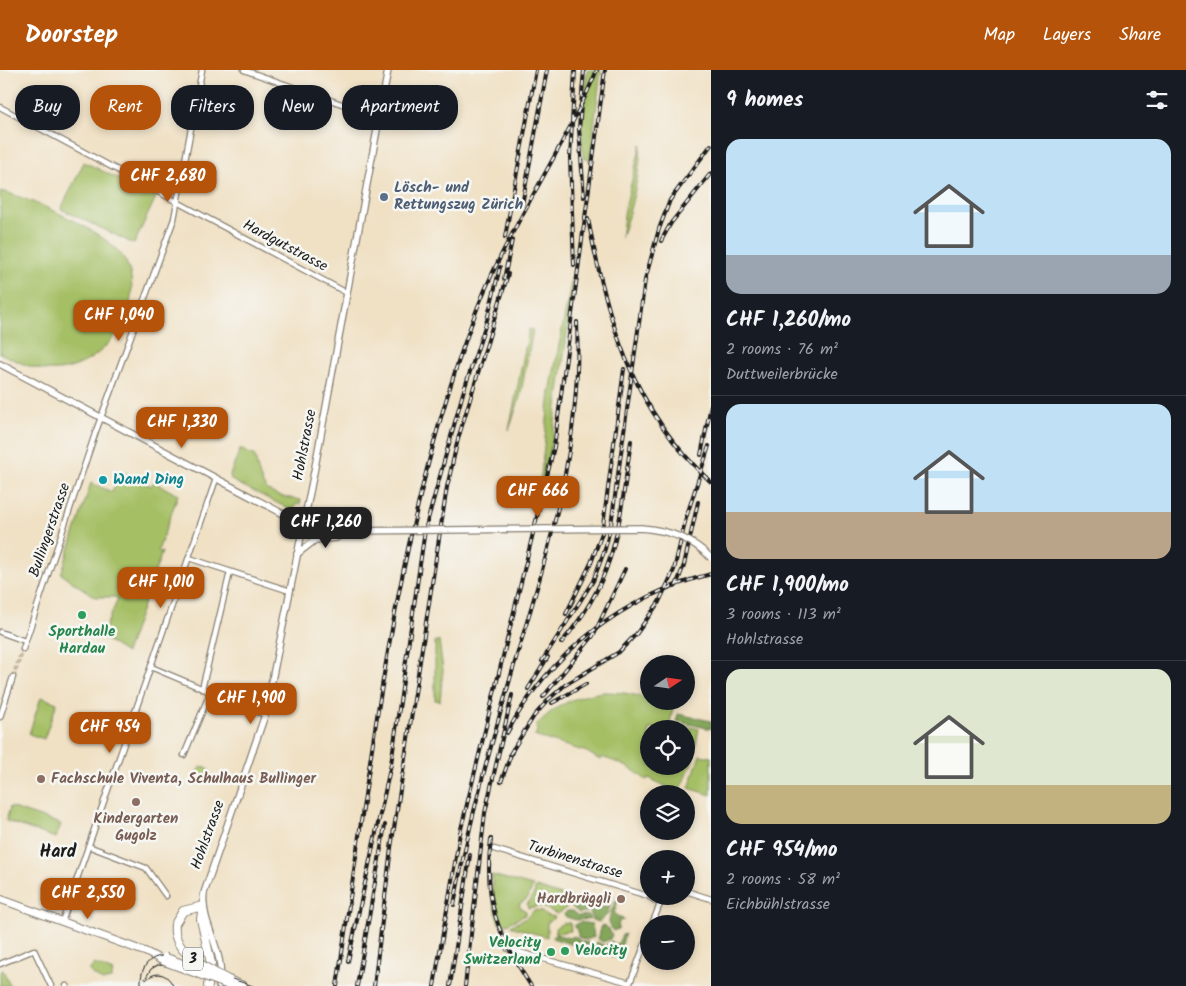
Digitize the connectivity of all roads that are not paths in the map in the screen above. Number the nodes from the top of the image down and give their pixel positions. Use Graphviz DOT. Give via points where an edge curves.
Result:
graph roads {
  1 [pos="202,70"];
  2 [pos="244,70"];
  3 [pos="388,70"];
  4 [pos="385,85"];
  5 [pos="342,104"];
  6 [pos="0,107"];
  7 [pos="377,130"];
  8 [pos="178,202"];
  9 [pos="347,293"];
  10 [pos="0,364"];
  11 [pos="101,419"];
  12 [pos="216,479"];
  13 [pos="304,524"];
  14 [pos="346,531"];
  15 [pos="297,554"];
  16 [pos="189,558"];
  17 [pos="711,558"];
  18 [pos="230,572"];
  19 [pos="290,591"];
  20 [pos="0,632"];
  21 [pos="26,641"];
  22 [pos="23,649"];
  23 [pos="151,667"];
  24 [pos="13,677"];
  25 [pos="202,689"];
  26 [pos="210,693"];
  27 [pos="265,715"];
  28 [pos="0,717"];
  29 [pos="184,754"];
  30 [pos="88,846"];
  31 [pos="494,850"];
  32 [pos="640,894"];
  33 [pos="695,894"];
  34 [pos="166,896"];
  35 [pos="711,898"];
  36 [pos="0,899"];
  37 [pos="203,906"];
  38 [pos="62,922"];
  39 [pos="508,949"];
  40 [pos="640,957"];
  41 [pos="0,964"];
  42 [pos="229,983"];
  43 [pos="51,986"];
  44 [pos="208,986"];
  45 [pos="219,986"];
  46 [pos="243,986"];
  1 -- 8 [label="street, Bullingerstrasse"];
  2 -- 5 [label="street"];
  3 -- 4 [label="street, Hohlstrasse"];
  6 -- 8 [label="street, Hardgutstrasse"];
  7 -- 9 [label="street, Hohlstrasse"];
  8 -- 9 [label="street, Hardgutstrasse"];
  8 -- 11 [label="street, Bullingerstrasse"];
  9 -- 13 [label="street, Hohlstrasse"];
  10 -- 11 [label="street"];
  11 -- 12 [label="street"];
  11 -- 21 [label="street, Bullingerstrasse"];
  12 -- 13 [label="street"];
  12 -- 16 [label="street"];
  13 -- 14 [label="street"];
  13 -- 15 [label="street, Hohlstrasse"];
  14 -- 15 [label="street" via="336,538 316,540"];
  14 -- 17 [label="street, bridge" via="641,528 684,538"];
  15 -- 19 [label="street, Hohlstrasse"];
  16 -- 18 [label="street"];
  16 -- 23 [label="street"];
  18 -- 19 [label="street"];
  18 -- 25 [label="street"];
  19 -- 27 [label="street, Hohlstrasse"];
  20 -- 21 [label="street"];
  21 -- 22 [label="street, Bullingerstrasse"];
  23 -- 25 [label="street"];
  23 -- 30 [label="street"];
  24 -- 28 [label="street"];
  25 -- 26 [label="street"];
  26 -- 27 [label="street"];
  26 -- 29 [label="street"];
  27 -- 37 [label="street, Hohlstrasse" via="212,865"];
  30 -- 34 [label="street" via="146,868"];
  30 -- 38 [label="street"];
  31 -- 32 [label="street, Turbinenstrasse"];
  33 -- 35 [label="street"];
  36 -- 38 [label="main road"];
  37 -- 42 [label="main road, 3, bridge" via="183,911 175,924 176,938 184,951"];
  37 -- 44 [label="main road, Hohlstrasse / 3" via="201,915 211,962"];
  37 -- 45 [label="street, Hohlstrasse" via="220,958"];
  38 -- 42 [label="main road, bridge"];
  39 -- 40 [label="street" via="630,983"];
  41 -- 43 [label="street" via="34,950"];
  42 -- 46 [label="main road, 3"];
}
